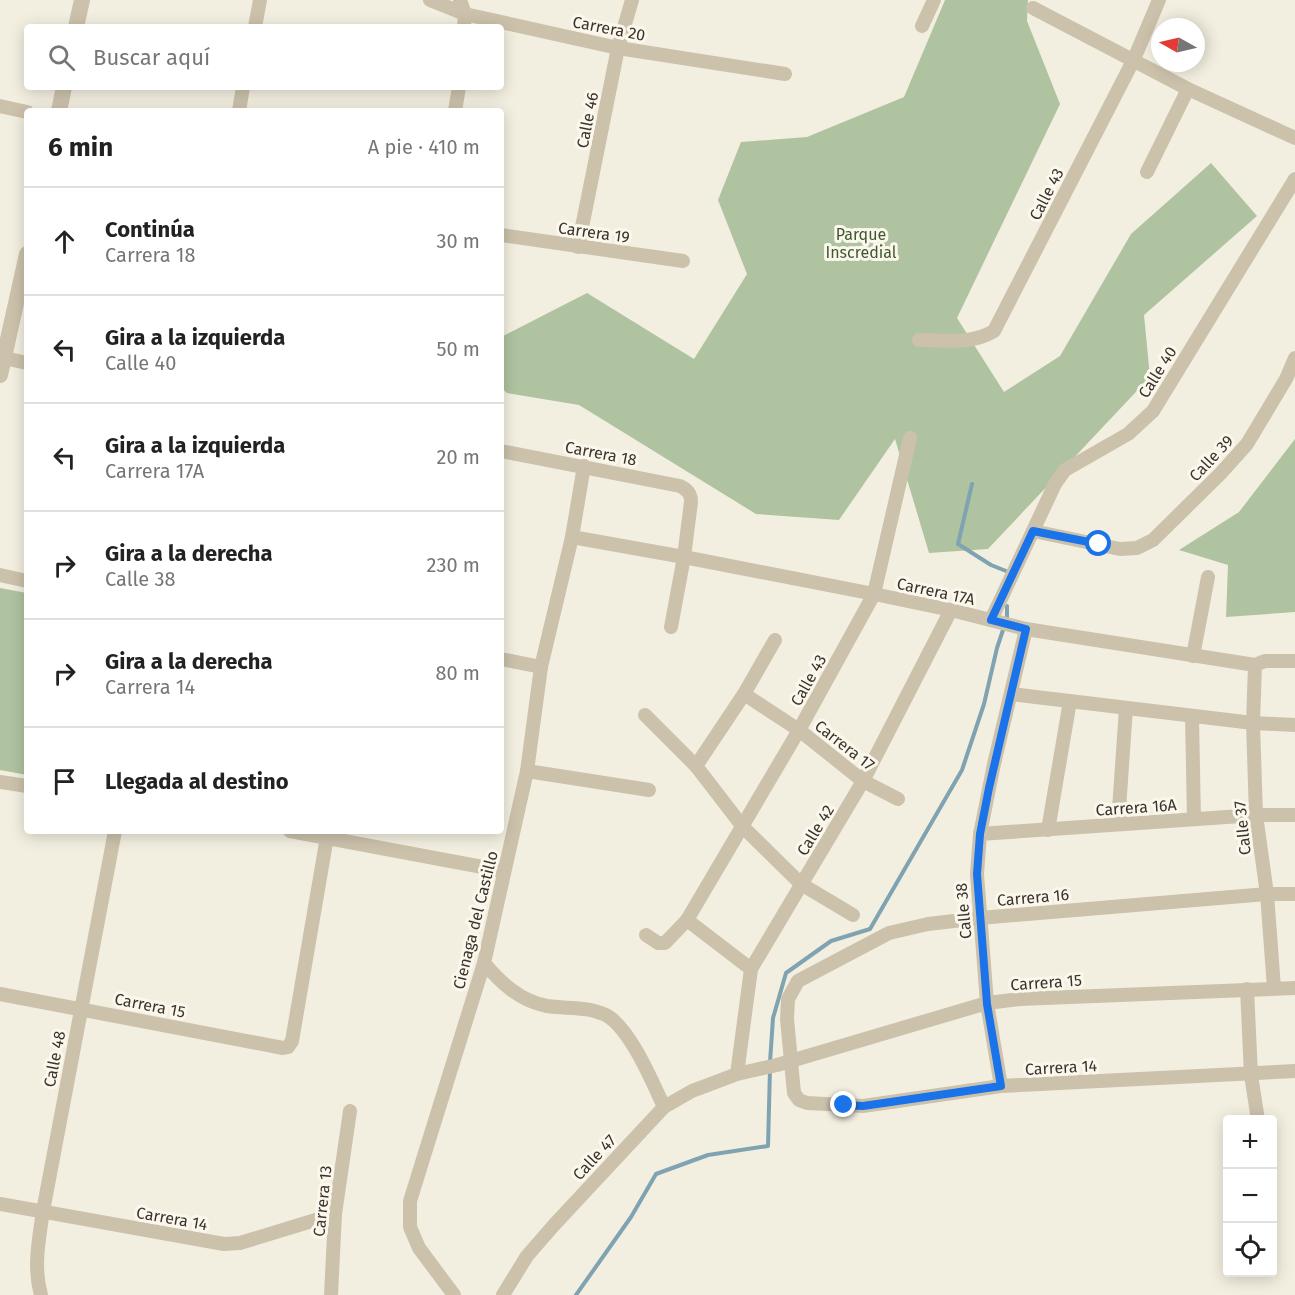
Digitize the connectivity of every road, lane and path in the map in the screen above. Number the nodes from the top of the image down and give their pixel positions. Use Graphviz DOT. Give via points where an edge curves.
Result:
graph roads {
  1 [pos="82,0"];
  2 [pos="261,0"];
  3 [pos="430,0"];
  4 [pos="460,0"];
  5 [pos="632,0"];
  6 [pos="934,0"];
  7 [pos="1159,0"];
  8 [pos="1034,8"];
  9 [pos="464,21"];
  10 [pos="77,24"];
  11 [pos="256,24"];
  12 [pos="481,24"];
  13 [pos="922,26"];
  14 [pos="504,28"];
  15 [pos="618,48"];
  16 [pos="1134,59"];
  17 [pos="785,74"];
  18 [pos="1188,89"];
  19 [pos="63,90"];
  20 [pos="242,90"];
  21 [pos="458,90"];
  22 [pos="0,106"];
  23 [pos="60,108"];
  24 [pos="240,108"];
  25 [pos="456,108"];
  26 [pos="24,111"];
  27 [pos="1295,138"];
  28 [pos="1147,171"];
  29 [pos="1295,178"];
  30 [pos="504,235"];
  31 [pos="578,247"];
  32 [pos="683,261"];
  33 [pos="24,266"];
  34 [pos="919,340"];
  35 [pos="2,358"];
  36 [pos="1295,358"];
  37 [pos="24,362"];
  38 [pos="0,375"];
  39 [pos="910,438"];
  40 [pos="504,451"];
  41 [pos="584,466"];
  42 [pos="1033,531"];
  43 [pos="572,537"];
  44 [pos="684,557"];
  45 [pos="0,575"];
  46 [pos="1208,577"];
  47 [pos="24,579"];
  48 [pos="874,594"];
  49 [pos="951,610"];
  50 [pos="1000,623"];
  51 [pos="671,627"];
  52 [pos="1026,629"];
  53 [pos="775,640"];
  54 [pos="1192,656"];
  55 [pos="504,660"];
  56 [pos="1294,661"];
  57 [pos="1255,665"];
  58 [pos="541,667"];
  59 [pos="744,694"];
  60 [pos="1011,694"];
  61 [pos="1070,701"];
  62 [pos="1126,708"];
  63 [pos="645,715"];
  64 [pos="1192,716"];
  65 [pos="1253,723"];
  66 [pos="1295,725"];
  67 [pos="799,730"];
  68 [pos="696,766"];
  69 [pos="527,771"];
  70 [pos="863,781"];
  71 [pos="0,782"];
  72 [pos="24,786"];
  73 [pos="649,790"];
  74 [pos="898,799"];
  75 [pos="1256,815"];
  76 [pos="1295,815"];
  77 [pos="1194,819"];
  78 [pos="1118,824"];
  79 [pos="743,827"];
  80 [pos="1048,830"];
  81 [pos="114,834"];
  82 [pos="327,834"];
  83 [pos="980,834"];
  84 [pos="504,871"];
  85 [pos="801,884"];
  86 [pos="1267,894"];
  87 [pos="1295,894"];
  88 [pos="853,915"];
  89 [pos="980,918"];
  90 [pos="687,920"];
  91 [pos="646,935"];
  92 [pos="484,963"];
  93 [pos="751,969"];
  94 [pos="1274,988"];
  95 [pos="1295,988"];
  96 [pos="1247,989"];
  97 [pos="0,994"];
  98 [pos="987,1004"];
  99 [pos="81,1008"];
  100 [pos="784,1063"];
  101 [pos="1295,1071"];
  102 [pos="737,1074"];
  103 [pos="1251,1075"];
  104 [pos="1001,1086"];
  105 [pos="664,1107"];
  106 [pos="350,1110"];
  107 [pos="1257,1115"];
  108 [pos="0,1204"];
  109 [pos="43,1211"];
  110 [pos="334,1214"];
  111 [pos="41,1295"];
  112 [pos="331,1295"];
  113 [pos="454,1295"];
  114 [pos="503,1295"];
  1 -- 10 [label="street"];
  2 -- 11 [label="street"];
  3 -- 9 [label="street, Carrera 20"];
  4 -- 9 [label="street"];
  5 -- 15 [label="street, Calle 46"];
  6 -- 13 [label="street"];
  7 -- 16 [label="street, Calle 43"];
  8 -- 16 [label="street"];
  9 -- 12 [label="street, Carrera 20"];
  14 -- 15 [label="street, Carrera 20"];
  15 -- 17 [label="street, Carrera 20"];
  15 -- 31 [label="street, Calle 46"];
  16 -- 18 [label="street"];
  16 -- 34 [label="street, Calle 43" via="994,331 974,340"];
  18 -- 27 [label="street"];
  18 -- 28 [label="street"];
  19 -- 23 [label="street"];
  20 -- 24 [label="street"];
  21 -- 25 [label="street"];
  22 -- 26 [label="street"];
  29 -- 42 [label="street, Calle 40" via="1153,411 1128,434 1065,471"];
  30 -- 31 [label="street, Carrera 19"];
  31 -- 32 [label="street, Carrera 19"];
  33 -- 35 [label="street"];
  35 -- 37 [label="street"];
  35 -- 38 [label="street"];
  36 -- 42 [label="street, Calle 39" via="1247,444 1153,540 1137,548 1120,549"];
  39 -- 48 [label="street, Calle 43"];
  40 -- 41 [label="street, Carrera 18"];
  41 -- 43 [label="street, Cienaga del Castillo"];
  41 -- 44 [label="street, Carrera 18" via="680,486 691,495"];
  42 -- 50 [label="street, Calle 40"];
  43 -- 44 [label="street, Carrera 17A"];
  43 -- 58 [label="street, Cienaga del Castillo"];
  44 -- 48 [label="street, Carrera 17A"];
  44 -- 51 [label="street"];
  45 -- 47 [label="street"];
  46 -- 54 [label="street"];
  48 -- 49 [label="street, Carrera 17A"];
  48 -- 67 [label="street, Calle 43"];
  49 -- 50 [label="street, Carrera 17A"];
  49 -- 70 [label="street, Calle 42"];
  50 -- 52 [label="street, Carrera 17A"];
  52 -- 54 [label="street, Carrera 17A"];
  52 -- 60 [label="street, Calle 38"];
  53 -- 59 [label="street"];
  54 -- 57 [label="street, Carrera 17A"];
  55 -- 58 [label="street"];
  56 -- 57 [label="street, Carrera 17A" via="1264,661"];
  57 -- 65 [label="street, Calle 37"];
  58 -- 69 [label="street, Cienaga del Castillo"];
  59 -- 67 [label="street, Carrera 17"];
  59 -- 68 [label="street"];
  60 -- 61 [label="street"];
  60 -- 83 [label="street, Calle 38"];
  61 -- 62 [label="street"];
  61 -- 80 [label="street"];
  62 -- 64 [label="street"];
  62 -- 78 [label="street"];
  63 -- 68 [label="street"];
  64 -- 65 [label="street"];
  64 -- 77 [label="street"];
  65 -- 66 [label="street"];
  65 -- 75 [label="street, Calle 37"];
  67 -- 70 [label="street, Carrera 17"];
  67 -- 79 [label="street, Calle 43"];
  68 -- 79 [label="street"];
  69 -- 73 [label="street"];
  69 -- 84 [label="street, Cienaga del Castillo"];
  70 -- 74 [label="street, Carrera 17"];
  70 -- 85 [label="street, Calle 42"];
  71 -- 72 [label="street"];
  75 -- 76 [label="street, Carrera 16A"];
  75 -- 77 [label="street, Carrera 16A"];
  75 -- 86 [label="street, Calle 37"];
  77 -- 78 [label="street, Carrera 16A"];
  78 -- 80 [label="street, Carrera 16A"];
  79 -- 85 [label="street"];
  79 -- 90 [label="street, Calle 43"];
  80 -- 83 [label="street, Carrera 16A"];
  81 -- 99 [label="street, Calle 48"];
  82 -- 84 [label="street"];
  82 -- 99 [label="street, Carrera 15" via="288,1047"];
  83 -- 89 [label="street, Calle 38"];
  84 -- 92 [label="street, Cienaga del Castillo"];
  85 -- 88 [label="street"];
  85 -- 93 [label="street, Calle 42"];
  86 -- 87 [label="street, Carrera 16"];
  86 -- 89 [label="street, Carrera 16"];
  86 -- 94 [label="street, Calle 37"];
  89 -- 98 [label="street, Calle 38"];
  89 -- 100 [label="street, Carrera 16" via="889,933 798,981 788,999"];
  90 -- 91 [label="street, Calle 43" via="665,943"];
  90 -- 93 [label="street"];
  92 -- 105 [label="street" via="503,985 531,1001 608,1016 642,1060"];
  92 -- 113 [label="street, Cienaga del Castillo" via="410,1201 410,1227 419,1248"];
  93 -- 102 [label="street, Calle 42"];
  94 -- 95 [label="street, Carrera 15"];
  94 -- 96 [label="street, Carrera 15"];
  96 -- 98 [label="street, Carrera 15" via="1020,999"];
  96 -- 103 [label="street"];
  97 -- 99 [label="street, Carrera 15"];
  98 -- 100 [label="street, Carrera 15"];
  98 -- 104 [label="street, Calle 38"];
  99 -- 109 [label="street, Calle 48"];
  100 -- 102 [label="street, Carrera 15"];
  100 -- 104 [label="street, Carrera 14" via="794,1093 807,1103 863,1106"];
  101 -- 103 [label="street, Carrera 14"];
  102 -- 105 [label="street, Calle 47" via="692,1091"];
  103 -- 104 [label="street, Carrera 14"];
  103 -- 107 [label="street"];
  105 -- 114 [label="street, Calle 47" via="527,1256"];
  106 -- 110 [label="street, Carrera 13"];
  108 -- 109 [label="street, Carrera 14"];
  109 -- 110 [label="street, Carrera 14" via="224,1244 240,1243"];
  109 -- 111 [label="street, Calle 48" via="37,1251"];
  110 -- 112 [label="street, Carrera 13"];
}
